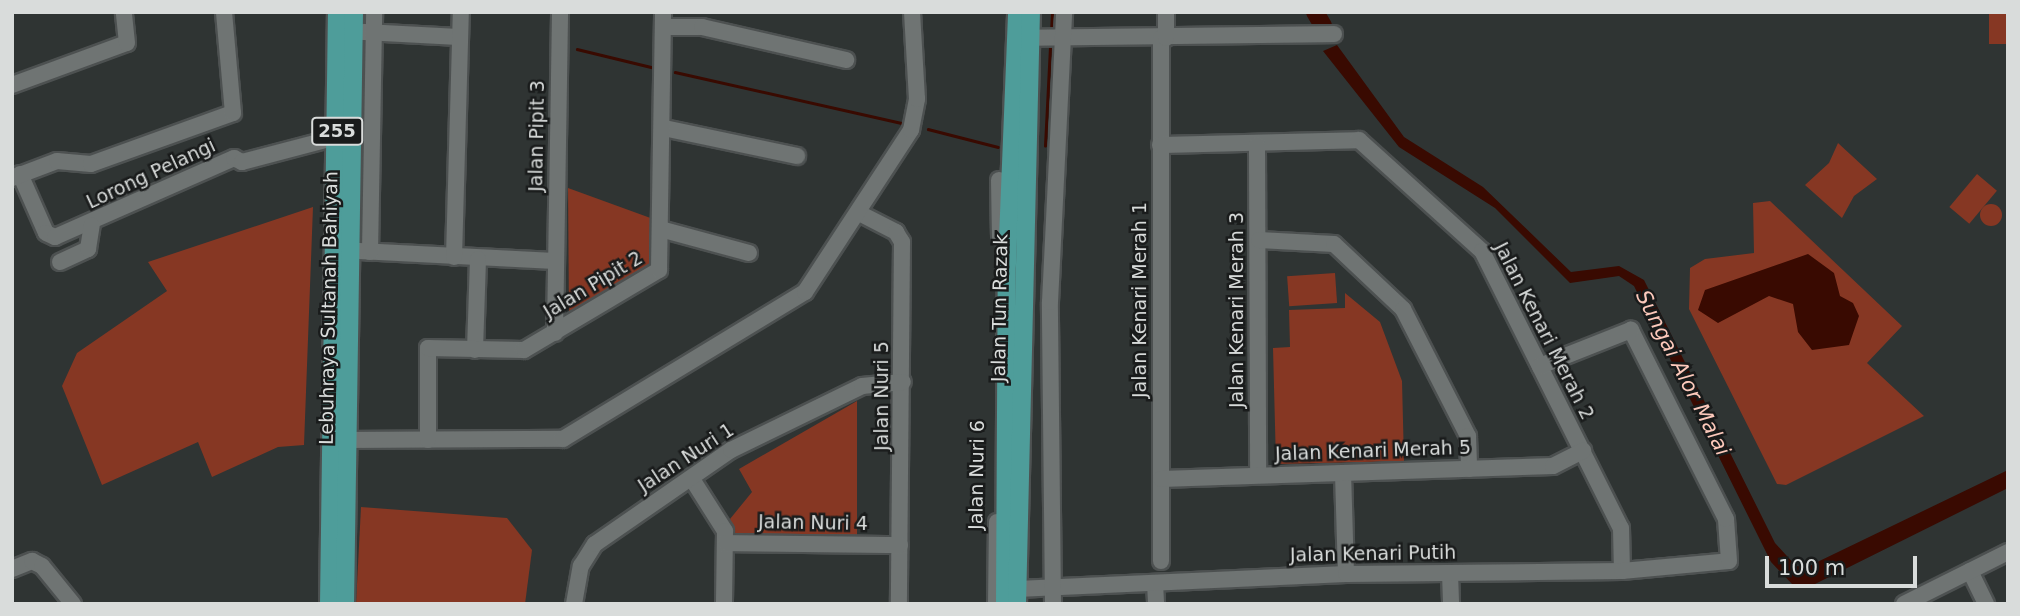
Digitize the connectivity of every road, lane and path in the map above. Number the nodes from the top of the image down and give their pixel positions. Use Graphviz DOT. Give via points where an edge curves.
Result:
graph roads {
  1 [pos="124,12"];
  2 [pos="224,12"];
  3 [pos="337,12"];
  4 [pos="374,12"];
  5 [pos="461,12"];
  6 [pos="560,12"];
  7 [pos="912,12"];
  8 [pos="1017,12"];
  9 [pos="1031,12"];
  10 [pos="1064,12"];
  11 [pos="1166,12"];
  12 [pos="664,20"];
  13 [pos="354,21"];
  14 [pos="374,34"];
  15 [pos="1334,34"];
  16 [pos="460,37"];
  17 [pos="1022,38"];
  18 [pos="1062,38"];
  19 [pos="1163,38"];
  20 [pos="846,60"];
  21 [pos="12,85"];
  22 [pos="664,128"];
  23 [pos="337,137"];
  24 [pos="1160,145"];
  25 [pos="1257,145"];
  26 [pos="797,156"];
  27 [pos="16,176"];
  28 [pos="1003,190"];
  29 [pos="859,213"];
  30 [pos="92,225"];
  31 [pos="664,230"];
  32 [pos="1259,240"];
  33 [pos="350,251"];
  34 [pos="370,252"];
  35 [pos="749,253"];
  36 [pos="454,257"];
  37 [pos="478,259"];
  38 [pos="555,261"];
  39 [pos="60,262"];
  40 [pos="555,333"];
  41 [pos="475,350"];
  42 [pos="1540,366"];
  43 [pos="903,382"];
  44 [pos="428,439"];
  45 [pos="349,440"];
  46 [pos="1583,451"];
  47 [pos="1469,469"];
  48 [pos="1343,473"];
  49 [pos="1258,475"];
  50 [pos="692,479"];
  51 [pos="1161,479"];
  52 [pos="726,542"];
  53 [pos="900,545"];
  54 [pos="2008,552"];
  55 [pos="1161,561"];
  56 [pos="12,569"];
  57 [pos="1622,571"];
  58 [pos="1970,571"];
  59 [pos="1450,573"];
  60 [pos="1346,574"];
  61 [pos="1156,583"];
  62 [pos="1017,596"];
  63 [pos="1053,597"];
  64 [pos="73,604"];
  65 [pos="329,604"];
  66 [pos="345,604"];
  67 [pos="574,604"];
  68 [pos="724,604"];
  69 [pos="899,604"];
  70 [pos="996,604"];
  71 [pos="1005,604"];
  72 [pos="1156,604"];
  73 [pos="1451,604"];
  74 [pos="1904,604"];
  75 [pos="1986,604"];
  1 -- 21 [label="street" via="127,43"];
  2 -- 27 [label="street" via="233,113 91,164 57,161"];
  3 -- 23 [label="main road, Lebuhraya Sultanah Bahiyah / 255"];
  4 -- 14 [label="street"];
  5 -- 16 [label="street"];
  6 -- 38 [label="street, Jalan Pipit 3"];
  7 -- 29 [label="street" via="914,120"];
  8 -- 17 [label="main road, Jalan Tun Razak"];
  9 -- 17 [label="main road, Jalan Tun Razak"];
  10 -- 18 [label="street"];
  11 -- 19 [label="street, Jalan Kenari Merah 1"];
  12 -- 20 [label="street"];
  12 -- 22 [label="street, Jalan Pipit 2"];
  13 -- 14 [label="street"];
  13 -- 33 [label="main road, Lebuhraya Sultanah Bahiyah / 255"];
  14 -- 16 [label="street"];
  14 -- 34 [label="street"];
  15 -- 19 [label="street"];
  16 -- 36 [label="street"];
  17 -- 18 [label="street"];
  17 -- 28 [label="main road, Jalan Tun Razak"];
  17 -- 62 [label="main road, Jalan Tun Razak"];
  18 -- 19 [label="street"];
  18 -- 63 [label="street" via="1050,302"];
  19 -- 24 [label="street, Jalan Kenari Merah 1"];
  22 -- 26 [label="street"];
  22 -- 31 [label="street, Jalan Pipit 2"];
  23 -- 30 [label="street, Lorong Pelangi" via="222,163"];
  23 -- 65 [label="main road, Lebuhraya Sultanah Bahiyah / 255"];
  24 -- 25 [label="street, Jalan Kenari Merah 2"];
  24 -- 51 [label="street, Jalan Kenari Merah 1"];
  25 -- 32 [label="street, Jalan Kenari Merah 3"];
  25 -- 42 [label="street, Jalan Kenari Merah 2" via="1359,139 1482,251"];
  27 -- 30 [label="street, Lorong Pelangi" via="50,237"];
  28 -- 70 [label="street, Jalan Nuri 6"];
  28 -- 71 [label="main road, Jalan Tun Razak"];
  29 -- 43 [label="street, Jalan Nuri 5" via="896,232 902,242"];
  29 -- 44 [label="street" via="805,292 573,435 543,443"];
  30 -- 39 [label="street" via="88,248"];
  31 -- 35 [label="street"];
  31 -- 40 [label="street, Jalan Pipit 2" via="655,274"];
  32 -- 47 [label="street" via="1334,244 1403,309 1468,436"];
  32 -- 49 [label="street, Jalan Kenari Merah 3"];
  33 -- 34 [label="street"];
  33 -- 45 [label="main road, Lebuhraya Sultanah Bahiyah / 255"];
  34 -- 36 [label="street"];
  36 -- 37 [label="street"];
  37 -- 38 [label="street"];
  37 -- 41 [label="street"];
  38 -- 40 [label="street, Jalan Pipit 3"];
  40 -- 41 [label="street, Jalan Pipit 2" via="524,350"];
  41 -- 44 [label="street, Jalan Pipit 2" via="428,348"];
  42 -- 46 [label="street, Jalan Kenari Merah 2"];
  42 -- 57 [label="street, Jalan Kenari Putih" via="1631,330 1726,519 1729,561"];
  43 -- 50 [label="street, Jalan Nuri 1" via="862,386 731,450"];
  43 -- 53 [label="street, Jalan Nuri 5"];
  44 -- 45 [label="street"];
  45 -- 66 [label="main road, Lebuhraya Sultanah Bahiyah / 255"];
  46 -- 47 [label="street, Jalan Kenari Merah 5" via="1553,466"];
  46 -- 57 [label="street, Jalan Kenari Merah 2" via="1623,534"];
  47 -- 48 [label="street, Jalan Kenari Merah 5"];
  48 -- 49 [label="street, Jalan Kenari Merah 5"];
  48 -- 60 [label="street"];
  49 -- 51 [label="street, Jalan Kenari Merah 5"];
  50 -- 52 [label="street" via="721,524"];
  50 -- 67 [label="street, Jalan Nuri 1" via="595,544 581,566"];
  51 -- 55 [label="street, Jalan Kenari Merah 1"];
  52 -- 53 [label="street, Jalan Nuri 4"];
  52 -- 68 [label="street"];
  53 -- 69 [label="street, Jalan Nuri 5"];
  54 -- 58 [label="street"];
  56 -- 64 [label="street" via="32,561 43,566"];
  57 -- 59 [label="street, Jalan Kenari Putih"];
  58 -- 74 [label="street"];
  58 -- 75 [label="street"];
  59 -- 60 [label="street, Jalan Kenari Putih"];
  59 -- 73 [label="street"];
  60 -- 61 [label="street, Jalan Kenari Putih"];
  61 -- 63 [label="street, Jalan Kenari Putih"];
  61 -- 72 [label="street"];
  62 -- 63 [label="street, Jalan Kenari Putih"];
}
